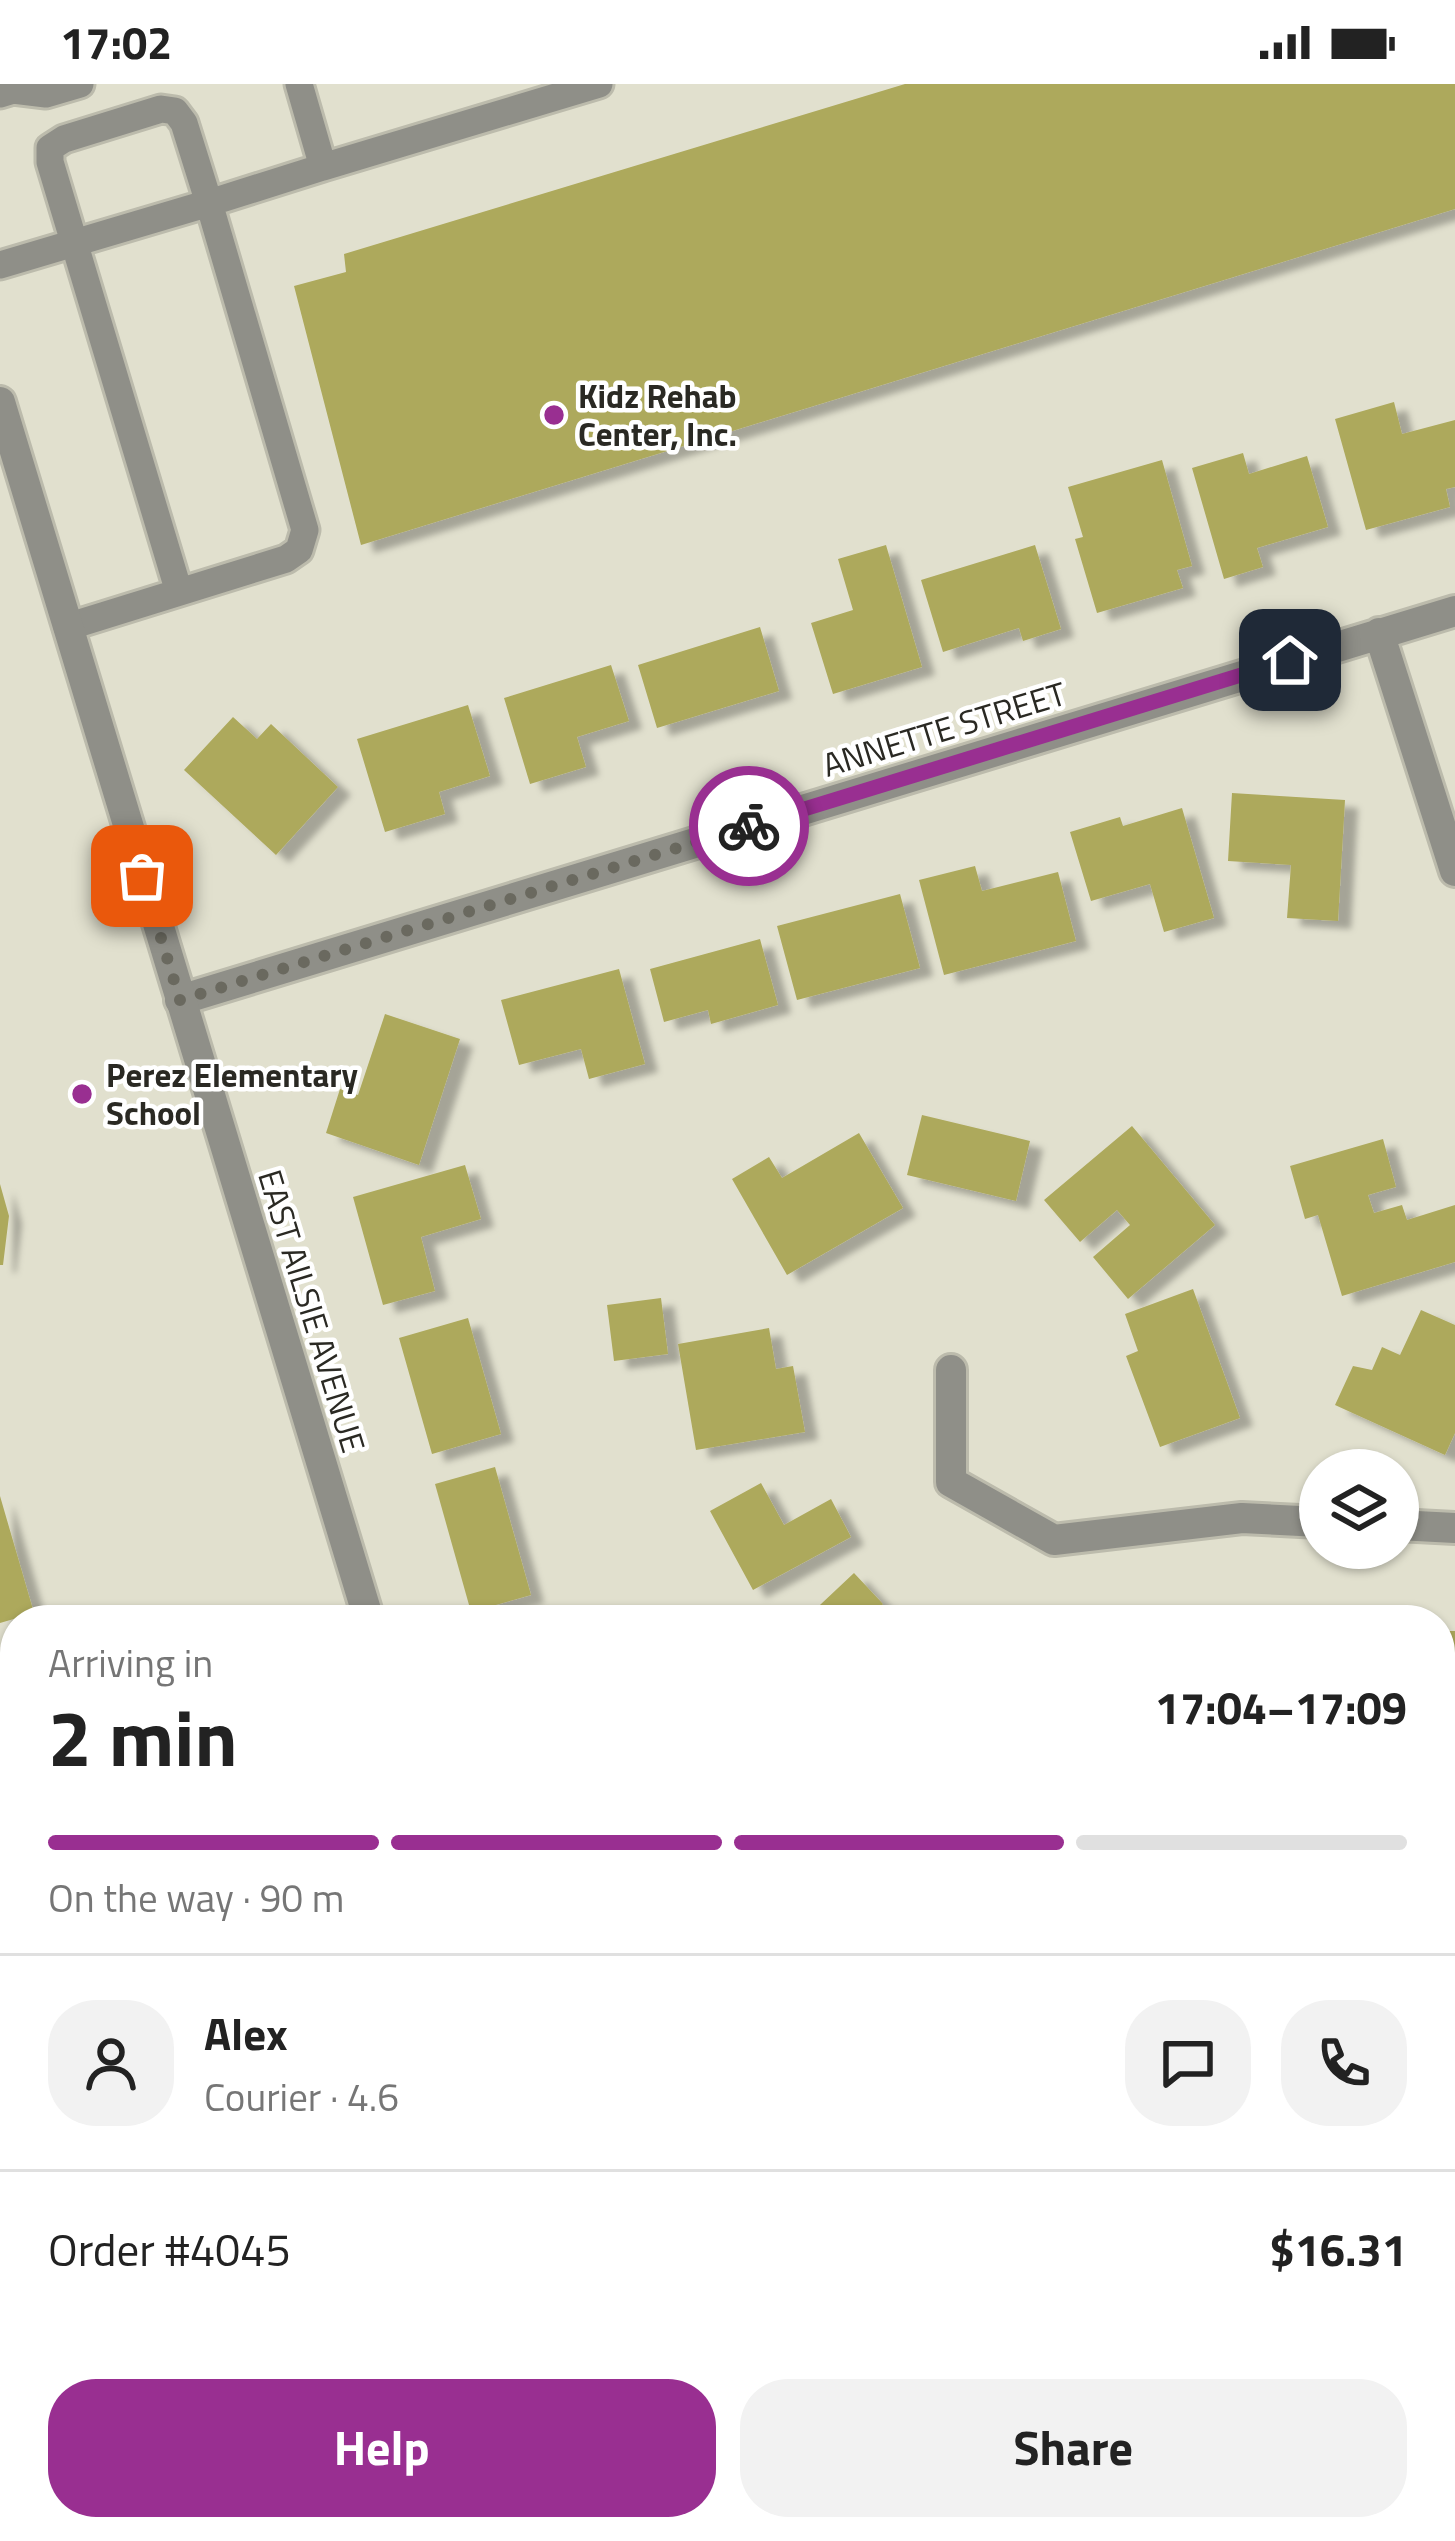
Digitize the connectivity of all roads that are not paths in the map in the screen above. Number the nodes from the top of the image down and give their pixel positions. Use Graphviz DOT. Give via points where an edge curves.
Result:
graph roads {
  1 [pos="80,84"];
  2 [pos="298,84"];
  3 [pos="599,84"];
  4 [pos="0,94"];
  5 [pos="323,167"];
  6 [pos="209,203"];
  7 [pos="76,244"];
  8 [pos="0,266"];
  9 [pos="0,402"];
  10 [pos="179,592"];
  11 [pos="1455,611"];
  12 [pos="68,627"];
  13 [pos="1379,633"];
  14 [pos="1455,871"];
  15 [pos="180,1000"];
  16 [pos="951,1370"];
  17 [pos="1299,1521"];
  18 [pos="1419,1527"];
  19 [pos="1455,1528"];
  20 [pos="363,1605"];
  1 -- 4 [label="lane"];
  2 -- 5 [label="lane"];
  3 -- 5 [label="lane"];
  5 -- 6 [label="lane"];
  6 -- 7 [label="lane"];
  6 -- 7 [label="lane" via="184,122 161,109 50,148"];
  6 -- 10 [label="lane" via="305,530 286,559"];
  7 -- 8 [label="lane"];
  7 -- 10 [label="lane"];
  9 -- 12 [label="street, EAST AILSIE AVENUE"];
  10 -- 12 [label="lane"];
  11 -- 13 [label="street, ANNETTE STREET"];
  12 -- 15 [label="street, EAST AILSIE AVENUE"];
  13 -- 14 [label="street"];
  13 -- 15 [label="street, ANNETTE STREET"];
  15 -- 20 [label="street, EAST AILSIE AVENUE"];
  16 -- 17 [label="street" via="951,1482 1054,1540 1242,1518"];
  18 -- 19 [label="street"];
}
